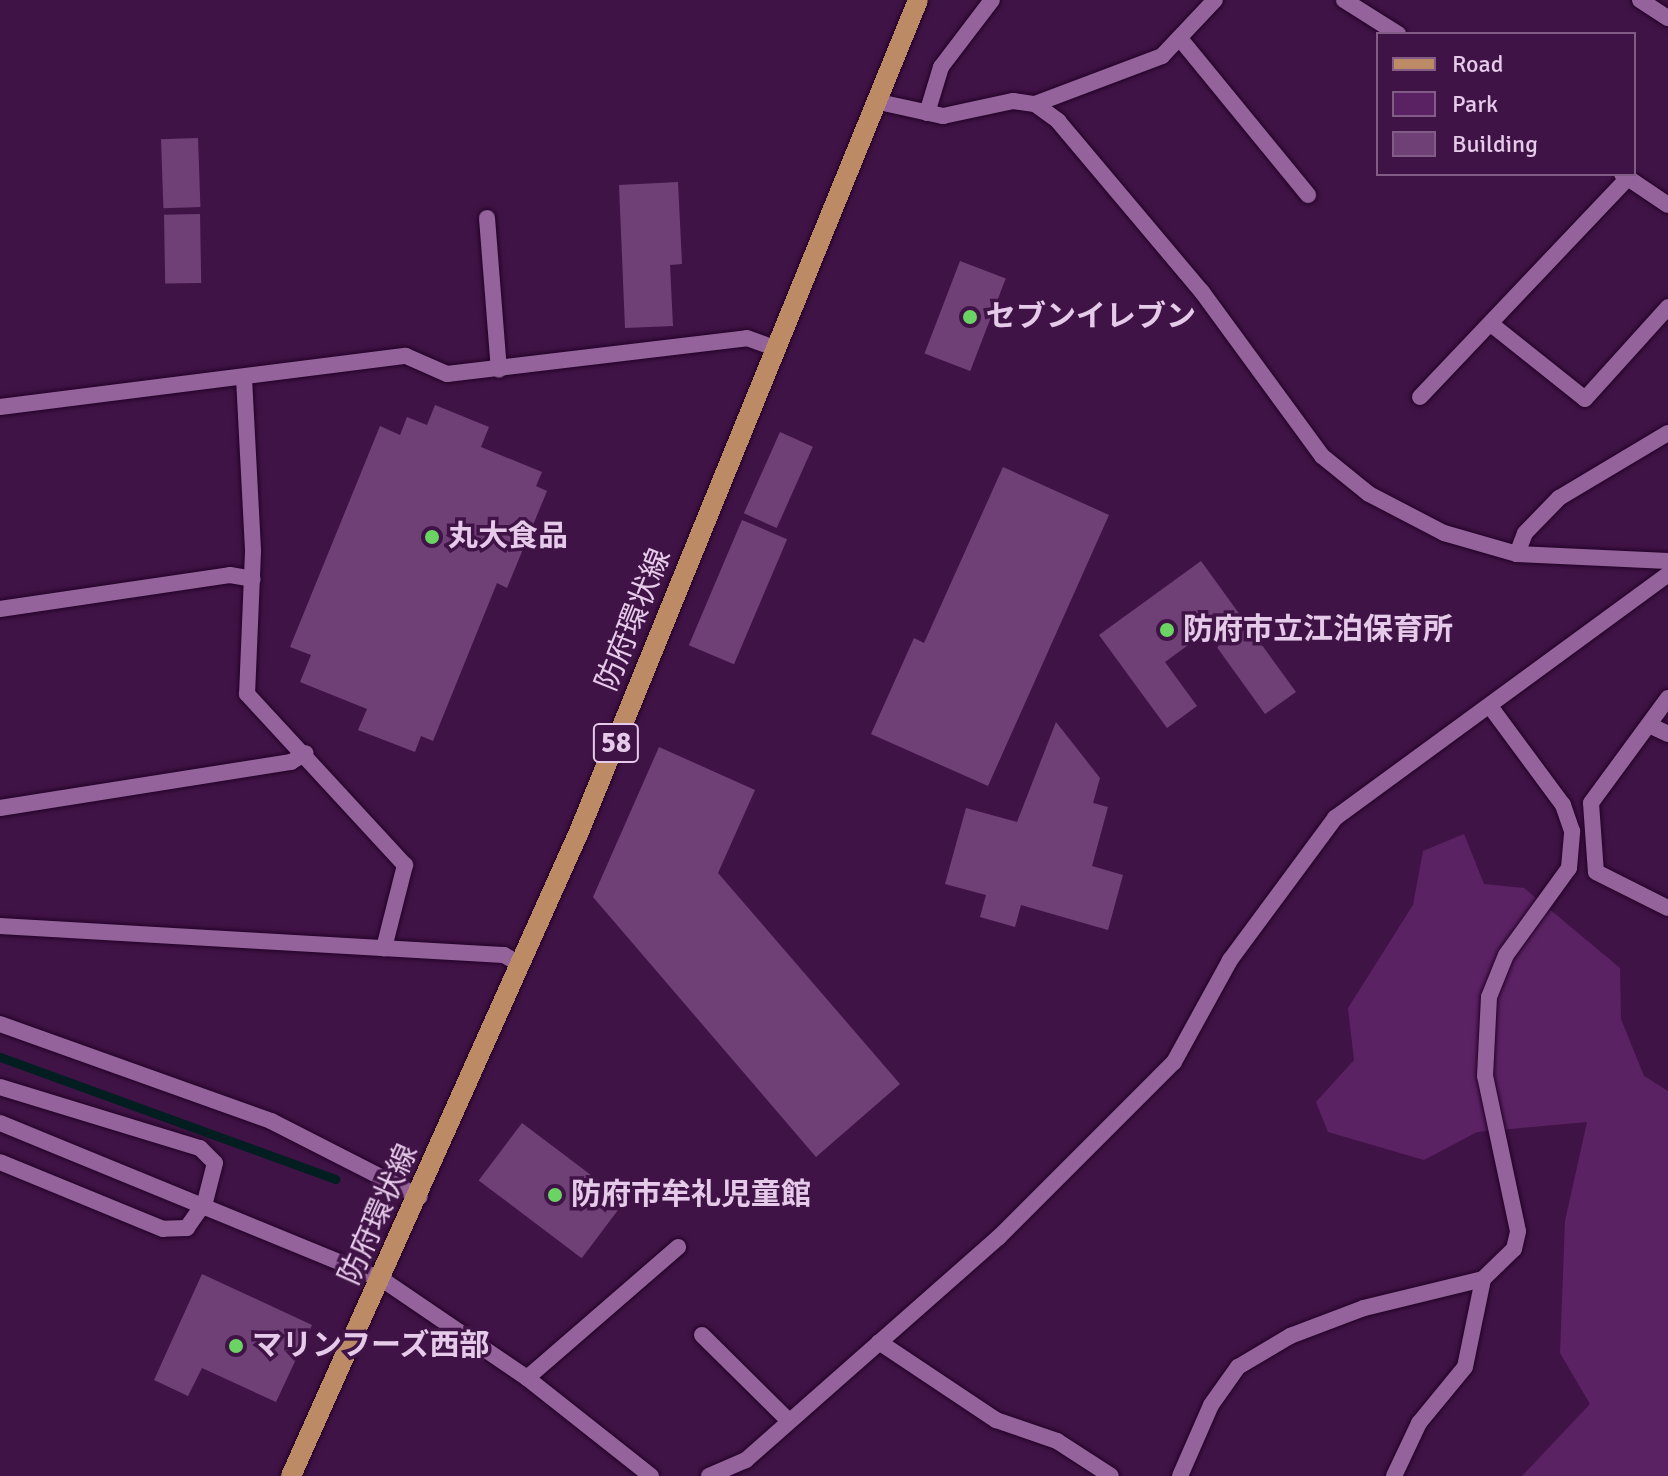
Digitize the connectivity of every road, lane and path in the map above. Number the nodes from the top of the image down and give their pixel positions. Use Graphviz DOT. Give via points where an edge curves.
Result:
graph roads {
  1 [pos="918,0"];
  2 [pos="992,0"];
  3 [pos="1215,0"];
  4 [pos="1344,0"];
  5 [pos="1640,0"];
  6 [pos="1668,18"];
  7 [pos="1395,32"];
  8 [pos="1182,41"];
  9 [pos="879,102"];
  10 [pos="1035,104"];
  11 [pos="927,113"];
  12 [pos="1625,176"];
  13 [pos="1308,195"];
  14 [pos="1668,205"];
  15 [pos="487,218"];
  16 [pos="1668,307"];
  17 [pos="1491,324"];
  18 [pos="778,349"];
  19 [pos="499,370"];
  20 [pos="244,378"];
  21 [pos="1420,397"];
  22 [pos="0,407"];
  23 [pos="1668,433"];
  24 [pos="1517,554"];
  25 [pos="1668,561"];
  26 [pos="1668,574"];
  27 [pos="253,579"];
  28 [pos="0,609"];
  29 [pos="1668,698"];
  30 [pos="1492,709"];
  31 [pos="1649,725"];
  32 [pos="1668,734"];
  33 [pos="306,753"];
  34 [pos="0,808"];
  35 [pos="1668,908"];
  36 [pos="0,926"];
  37 [pos="384,948"];
  38 [pos="521,965"];
  39 [pos="0,1024"];
  40 [pos="0,1087"];
  41 [pos="0,1123"];
  42 [pos="0,1162"];
  43 [pos="420,1197"];
  44 [pos="205,1202"];
  45 [pos="678,1247"];
  46 [pos="1483,1279"];
  47 [pos="383,1280"];
  48 [pos="702,1335"];
  49 [pos="879,1342"];
  50 [pos="527,1378"];
  51 [pos="788,1420"];
  52 [pos="742,1468"];
  53 [pos="291,1476"];
  54 [pos="651,1476"];
  55 [pos="709,1476"];
  56 [pos="1111,1476"];
  57 [pos="1180,1476"];
  58 [pos="1394,1476"];
  1 -- 9 [label="main road, 防府環状線 / 58"];
  2 -- 11 [label="street" via="941,67"];
  3 -- 8 [label="street"];
  4 -- 7 [label="street"];
  5 -- 6 [label="street"];
  8 -- 10 [label="street" via="1162,56"];
  8 -- 13 [label="street"];
  9 -- 11 [label="street"];
  9 -- 18 [label="main road, 防府環状線 / 58"];
  10 -- 11 [label="street"];
  10 -- 24 [label="street" via="1058,121 1202,292 1322,456 1369,494 1444,533"];
  12 -- 14 [label="street"];
  12 -- 17 [label="street"];
  15 -- 19 [label="street"];
  16 -- 17 [label="street" via="1585,399"];
  17 -- 21 [label="street"];
  18 -- 19 [label="street" via="747,338"];
  18 -- 38 [label="main road, 防府環状線 / 58"];
  19 -- 20 [label="street" via="447,374 406,356"];
  20 -- 22 [label="street"];
  20 -- 27 [label="street"];
  23 -- 24 [label="street" via="1559,498 1525,533"];
  24 -- 25 [label="street"];
  26 -- 30 [label="street"];
  27 -- 28 [label="street" via="230,575"];
  27 -- 33 [label="street" via="247,694"];
  29 -- 31 [label="street"];
  30 -- 46 [label="street" via="1563,805 1572,831 1569,868 1506,955 1489,997 1485,1076 1518,1231 1514,1249"];
  30 -- 49 [label="street" via="1406,761 1335,818 1230,960 1174,1062 999,1237"];
  31 -- 32 [label="street"];
  31 -- 35 [label="street" via="1591,803 1596,872"];
  33 -- 34 [label="street" via="291,762"];
  33 -- 37 [label="street" via="405,865"];
  36 -- 37 [label="street"];
  37 -- 38 [label="street" via="504,955"];
  38 -- 43 [label="main road, 防府環状線 / 58"];
  39 -- 43 [label="street" via="271,1121"];
  40 -- 44 [label="street" via="110,1127 200,1148 215,1163"];
  41 -- 44 [label="street"];
  42 -- 44 [label="street" via="163,1229 187,1228"];
  43 -- 47 [label="main road, 防府環状線 / 58"];
  44 -- 47 [label="street"];
  45 -- 50 [label="street"];
  46 -- 57 [label="street" via="1364,1308 1290,1336 1238,1367 1211,1405"];
  46 -- 58 [label="street" via="1465,1367 1419,1423"];
  47 -- 50 [label="street"];
  47 -- 53 [label="main road, 防府環状線 / 58"];
  48 -- 51 [label="street"];
  49 -- 51 [label="street"];
  49 -- 56 [label="street" via="958,1398 1057,1441"];
  50 -- 54 [label="street"];
  51 -- 52 [label="street"];
  52 -- 55 [label="street"];
}
